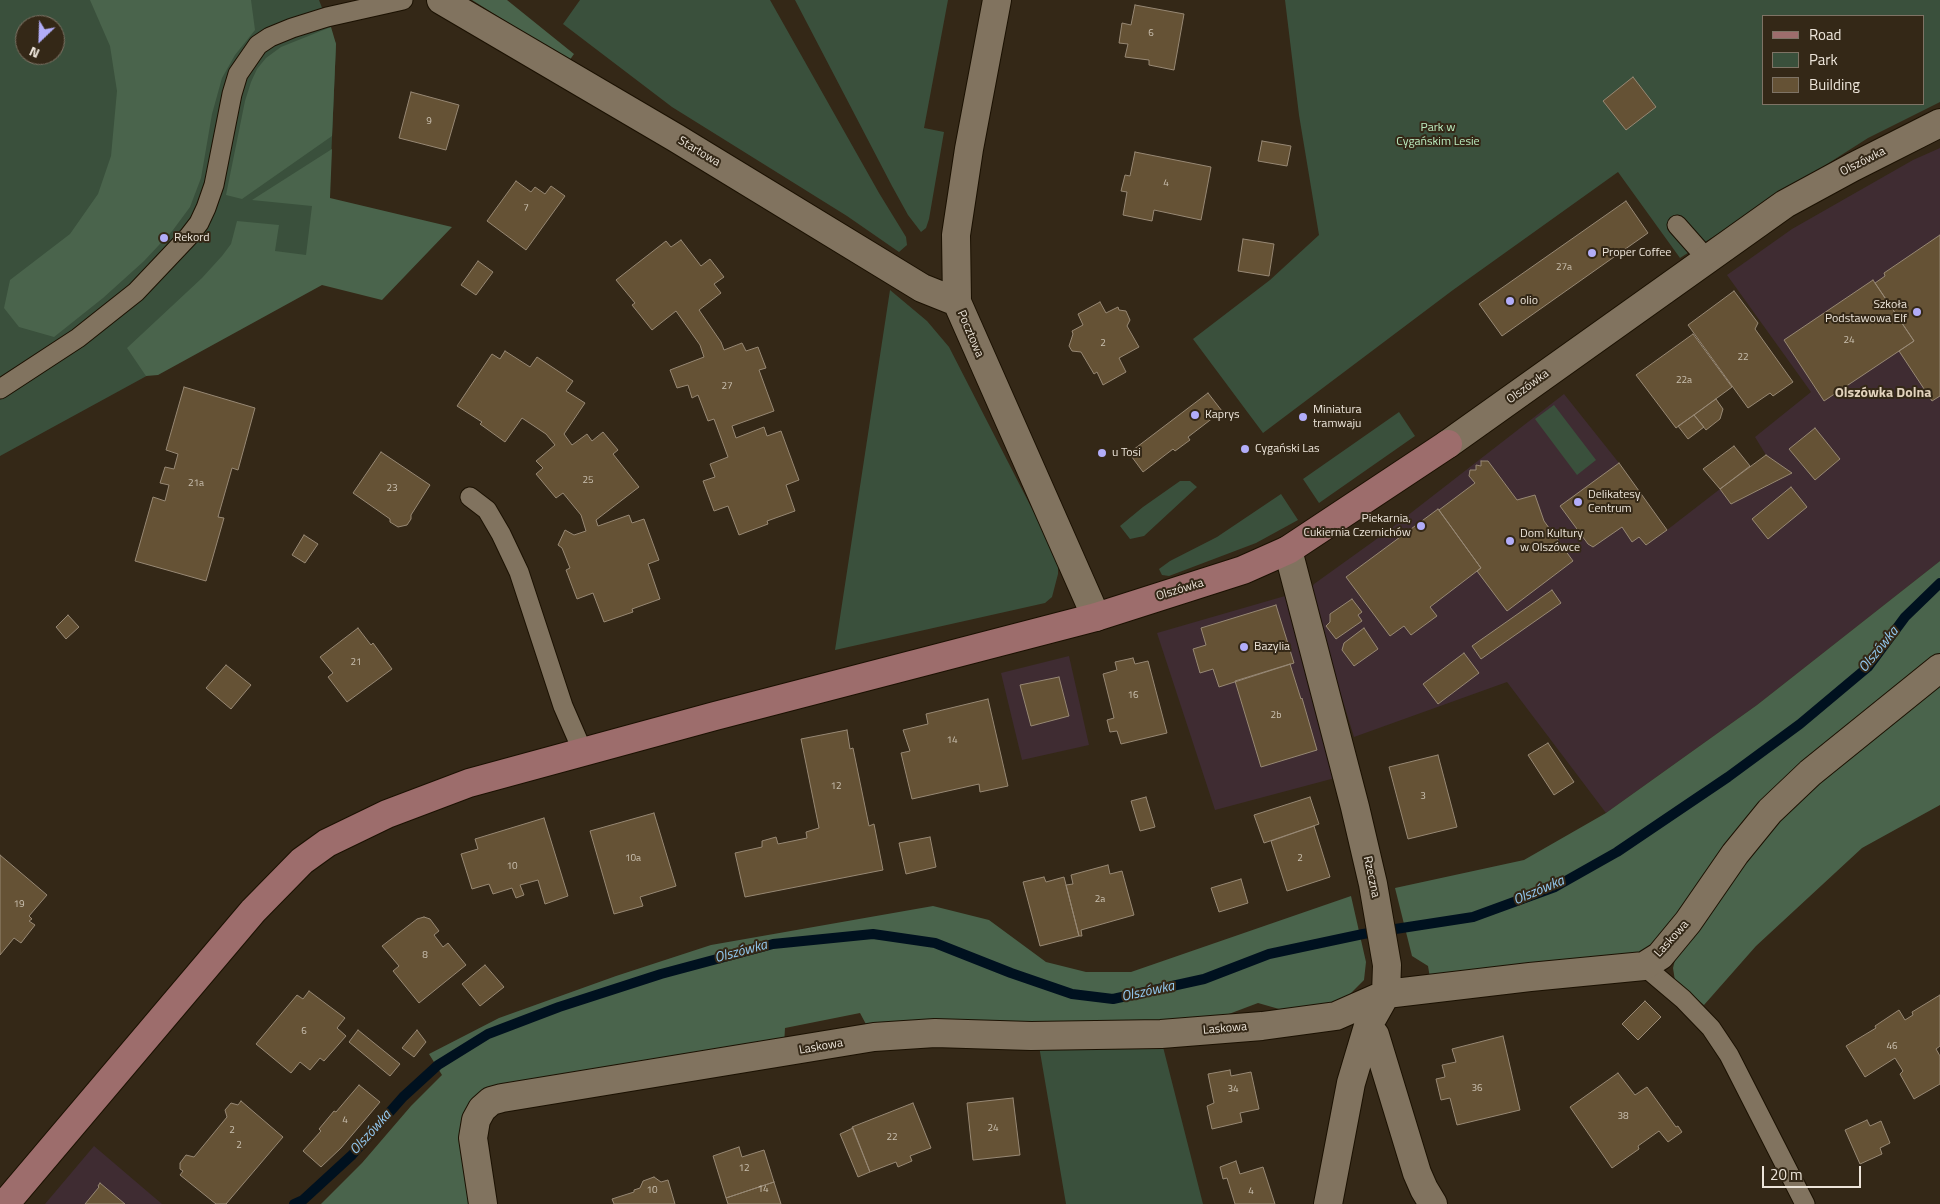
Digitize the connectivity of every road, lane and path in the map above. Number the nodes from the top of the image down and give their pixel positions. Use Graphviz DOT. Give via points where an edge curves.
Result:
graph roads {
  1 [pos="403,0"];
  2 [pos="441,0"];
  3 [pos="997,0"];
  4 [pos="1940,123"];
  5 [pos="1677,225"];
  6 [pos="1707,259"];
  7 [pos="957,302"];
  8 [pos="0,389"];
  9 [pos="470,497"];
  10 [pos="1288,550"];
  11 [pos="1096,617"];
  12 [pos="1940,668"];
  13 [pos="583,752"];
  14 [pos="1644,966"];
  15 [pos="1386,994"];
  16 [pos="1368,1026"];
  17 [pos="5,1204"];
  18 [pos="483,1204"];
  19 [pos="1328,1204"];
  20 [pos="1433,1204"];
  21 [pos="1804,1204"];
  1 -- 8 [label="lane" via="326,17 270,37 258,45 238,74 214,186 194,229 136,292 78,338"];
  2 -- 7 [label="street, Startowa" via="922,288"];
  3 -- 7 [label="street, Pocztowa" via="956,235"];
  4 -- 6 [label="street, Olszówka" via="1785,204"];
  5 -- 6 [label="lane"];
  6 -- 10 [label="street, Olszówka" via="1448,444"];
  7 -- 11 [label="street, Pocztowa"];
  9 -- 13 [label="lane" via="487,510 519,572 563,706"];
  10 -- 11 [label="street, Olszówka" via="1243,570"];
  10 -- 15 [label="street, Rzeczna" via="1373,884 1387,965"];
  11 -- 13 [label="street, Olszówka"];
  12 -- 14 [label="street, Laskowa" via="1810,773 1770,811 1735,854 1688,922 1660,956"];
  13 -- 17 [label="street, Olszówka" via="469,782 387,814 326,844 302,861 253,911"];
  14 -- 15 [label="street, Laskowa"];
  14 -- 21 [label="lane" via="1682,999 1720,1041"];
  15 -- 16 [label="street, Rzeczna"];
  15 -- 18 [label="street, Laskowa" via="1336,1016 1262,1026 1161,1034 1031,1036 935,1033 874,1037 502,1098 482,1109 476,1120 473,1138"];
  16 -- 19 [label="street, Rzeczna" via="1351,1083"];
  16 -- 20 [label="street" via="1375,1035 1417,1173"];
}
